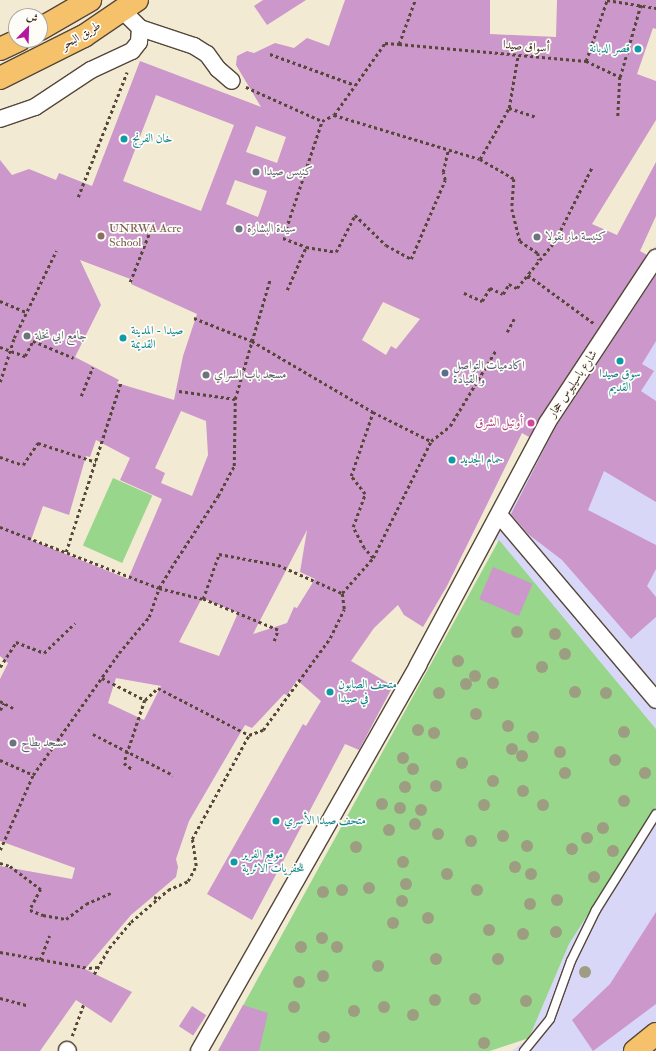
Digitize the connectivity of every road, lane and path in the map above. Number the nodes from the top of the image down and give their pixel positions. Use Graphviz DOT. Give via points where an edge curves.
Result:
graph roads {
  1 [pos="90,0"];
  2 [pos="415,0"];
  3 [pos="607,0"];
  4 [pos="641,4"];
  5 [pos="129,5"];
  6 [pos="656,8"];
  7 [pos="48,24"];
  8 [pos="140,28"];
  9 [pos="399,44"];
  10 [pos="136,48"];
  11 [pos="270,54"];
  12 [pos="518,55"];
  13 [pos="586,61"];
  14 [pos="620,76"];
  15 [pos="0,78"];
  16 [pos="232,81"];
  17 [pos="355,85"];
  18 [pos="508,108"];
  19 [pos="334,115"];
  20 [pos="537,117"];
  21 [pos="618,117"];
  22 [pos="0,119"];
  23 [pos="322,120"];
  24 [pos="448,151"];
  25 [pos="480,159"];
  26 [pos="592,167"];
  27 [pos="78,197"];
  28 [pos="154,221"];
  29 [pos="286,229"];
  30 [pos="283,238"];
  31 [pos="306,247"];
  32 [pos="56,251"];
  33 [pos="656,258"];
  34 [pos="539,260"];
  35 [pos="528,275"];
  36 [pos="270,279"];
  37 [pos="528,281"];
  38 [pos="130,282"];
  39 [pos="288,290"];
  40 [pos="464,293"];
  41 [pos="0,301"];
  42 [pos="26,312"];
  43 [pos="194,318"];
  44 [pos="514,319"];
  45 [pos="507,332"];
  46 [pos="608,334"];
  47 [pos="252,341"];
  48 [pos="0,347"];
  49 [pos="496,350"];
  50 [pos="10,351"];
  51 [pos="74,358"];
  52 [pos="93,367"];
  53 [pos="0,382"];
  54 [pos="121,382"];
  55 [pos="179,391"];
  56 [pos="81,396"];
  57 [pos="235,399"];
  58 [pos="373,412"];
  59 [pos="431,442"];
  60 [pos="0,457"];
  61 [pos="96,462"];
  62 [pos="500,516"];
  63 [pos="0,527"];
  64 [pos="66,552"];
  65 [pos="373,558"];
  66 [pos="159,588"];
  67 [pos="342,593"];
  68 [pos="203,600"];
  69 [pos="75,623"];
  70 [pos="274,641"];
  71 [pos="0,665"];
  72 [pos="102,678"];
  73 [pos="145,700"];
  74 [pos="656,700"];
  75 [pos="0,701"];
  76 [pos="4,703"];
  77 [pos="13,708"];
  78 [pos="0,710"];
  79 [pos="93,734"];
  80 [pos="249,735"];
  81 [pos="128,752"];
  82 [pos="0,760"];
  83 [pos="132,769"];
  84 [pos="33,775"];
  85 [pos="173,775"];
  86 [pos="656,814"];
  87 [pos="1,843"];
  88 [pos="0,850"];
  89 [pos="0,863"];
  90 [pos="111,893"];
  91 [pos="154,897"];
  92 [pos="160,899"];
  93 [pos="50,936"];
  94 [pos="0,952"];
  95 [pos="40,960"];
  96 [pos="97,967"];
  97 [pos="94,974"];
  98 [pos="0,998"];
  99 [pos="28,1005"];
  100 [pos="83,1005"];
  101 [pos="656,1034"];
  102 [pos="67,1050"];
  103 [pos="199,1051"];
  104 [pos="524,1051"];
  105 [pos="635,1051"];
  1 -- 7 [label="main road"];
  2 -- 9 [label="path"];
  3 -- 4 [label="path"];
  3 -- 13 [label="path"];
  4 -- 6 [label="path"];
  4 -- 14 [label="path"];
  5 -- 8 [label="street"];
  5 -- 15 [label="main road, طريق البحر" via="84,36"];
  8 -- 10 [label="street"];
  8 -- 16 [label="street" via="194,46 207,54 218,69"];
  9 -- 12 [label="path, أسواق صيدا"];
  9 -- 17 [label="path, أسواق صيدا" via="385,43"];
  10 -- 22 [label="street" via="119,59 91,70 35,107"];
  10 -- 27 [label="path"];
  11 -- 17 [label="path"];
  12 -- 13 [label="path, أسواق صيدا"];
  12 -- 18 [label="path"];
  13 -- 14 [label="path, أسواق صيدا"];
  14 -- 21 [label="path"];
  16 -- 23 [label="path"];
  17 -- 19 [label="path"];
  18 -- 20 [label="path"];
  18 -- 25 [label="path"];
  19 -- 23 [label="path"];
  19 -- 24 [label="path"];
  23 -- 29 [label="path"];
  24 -- 25 [label="path"];
  24 -- 31 [label="path" via="443,172 445,180 411,259 386,245 355,215 336,252"];
  25 -- 34 [label="path" via="514,178 512,209 520,240 538,253"];
  26 -- 34 [label="path" via="555,241"];
  28 -- 38 [label="path"];
  30 -- 31 [label="path"];
  31 -- 39 [label="path"];
  32 -- 42 [label="path"];
  33 -- 46 [label="street, شارع باسيليوس حجار"];
  34 -- 35 [label="path"];
  35 -- 37 [label="path"];
  35 -- 40 [label="path" via="517,288 509,284 503,294 490,288 482,301"];
  35 -- 46 [label="path"];
  36 -- 47 [label="path"];
  41 -- 42 [label="path"];
  42 -- 50 [label="path"];
  43 -- 47 [label="path"];
  44 -- 45 [label="path"];
  46 -- 62 [label="street, شارع باسيليوس حجار" via="547,423"];
  47 -- 57 [label="path"];
  47 -- 58 [label="path"];
  48 -- 50 [label="path"];
  49 -- 59 [label="path" via="484,374 450,426"];
  50 -- 51 [label="path" via="25,356 33,341"];
  50 -- 53 [label="path"];
  52 -- 56 [label="path"];
  54 -- 61 [label="path"];
  55 -- 57 [label="path"];
  57 -- 66 [label="path" via="234,466"];
  58 -- 59 [label="path"];
  58 -- 65 [label="path" via="351,476 365,494 353,527 364,548"];
  59 -- 65 [label="path"];
  60 -- 61 [label="path" via="23,465 38,443"];
  61 -- 64 [label="path"];
  62 -- 74 [label="street"];
  62 -- 103 [label="street, شارع باسيليوس حجار" via="319,842 247,963"];
  63 -- 64 [label="path"];
  64 -- 66 [label="path"];
  65 -- 67 [label="path"];
  66 -- 68 [label="path"];
  66 -- 72 [label="path" via="148,617"];
  67 -- 68 [label="path" via="278,565 219,554"];
  67 -- 80 [label="path" via="344,609 330,638 263,730"];
  68 -- 70 [label="path" via="278,630"];
  69 -- 71 [label="path" via="44,653 16,642"];
  72 -- 73 [label="path"];
  72 -- 84 [label="path"];
  73 -- 80 [label="path" via="158,688"];
  73 -- 81 [label="path"];
  75 -- 76 [label="path"];
  76 -- 77 [label="path"];
  76 -- 78 [label="path"];
  79 -- 81 [label="path"];
  80 -- 92 [label="path" via="192,839 196,866 188,881 168,890"];
  81 -- 83 [label="path" via="124,763"];
  81 -- 85 [label="path"];
  82 -- 84 [label="path"];
  84 -- 87 [label="path"];
  86 -- 104 [label="lane" via="596,910 571,961 550,1019"];
  87 -- 88 [label="path"];
  89 -- 90 [label="path" via="10,866 41,889 30,910 43,915 66,919 86,904"];
  91 -- 92 [label="path"];
  92 -- 96 [label="path" via="131,922"];
  93 -- 95 [label="path"];
  94 -- 95 [label="path"];
  95 -- 96 [label="path"];
  96 -- 97 [label="path"];
  98 -- 99 [label="path"];
  100 -- 102 [label="path"];
  101 -- 105 [label="main road"];
}
